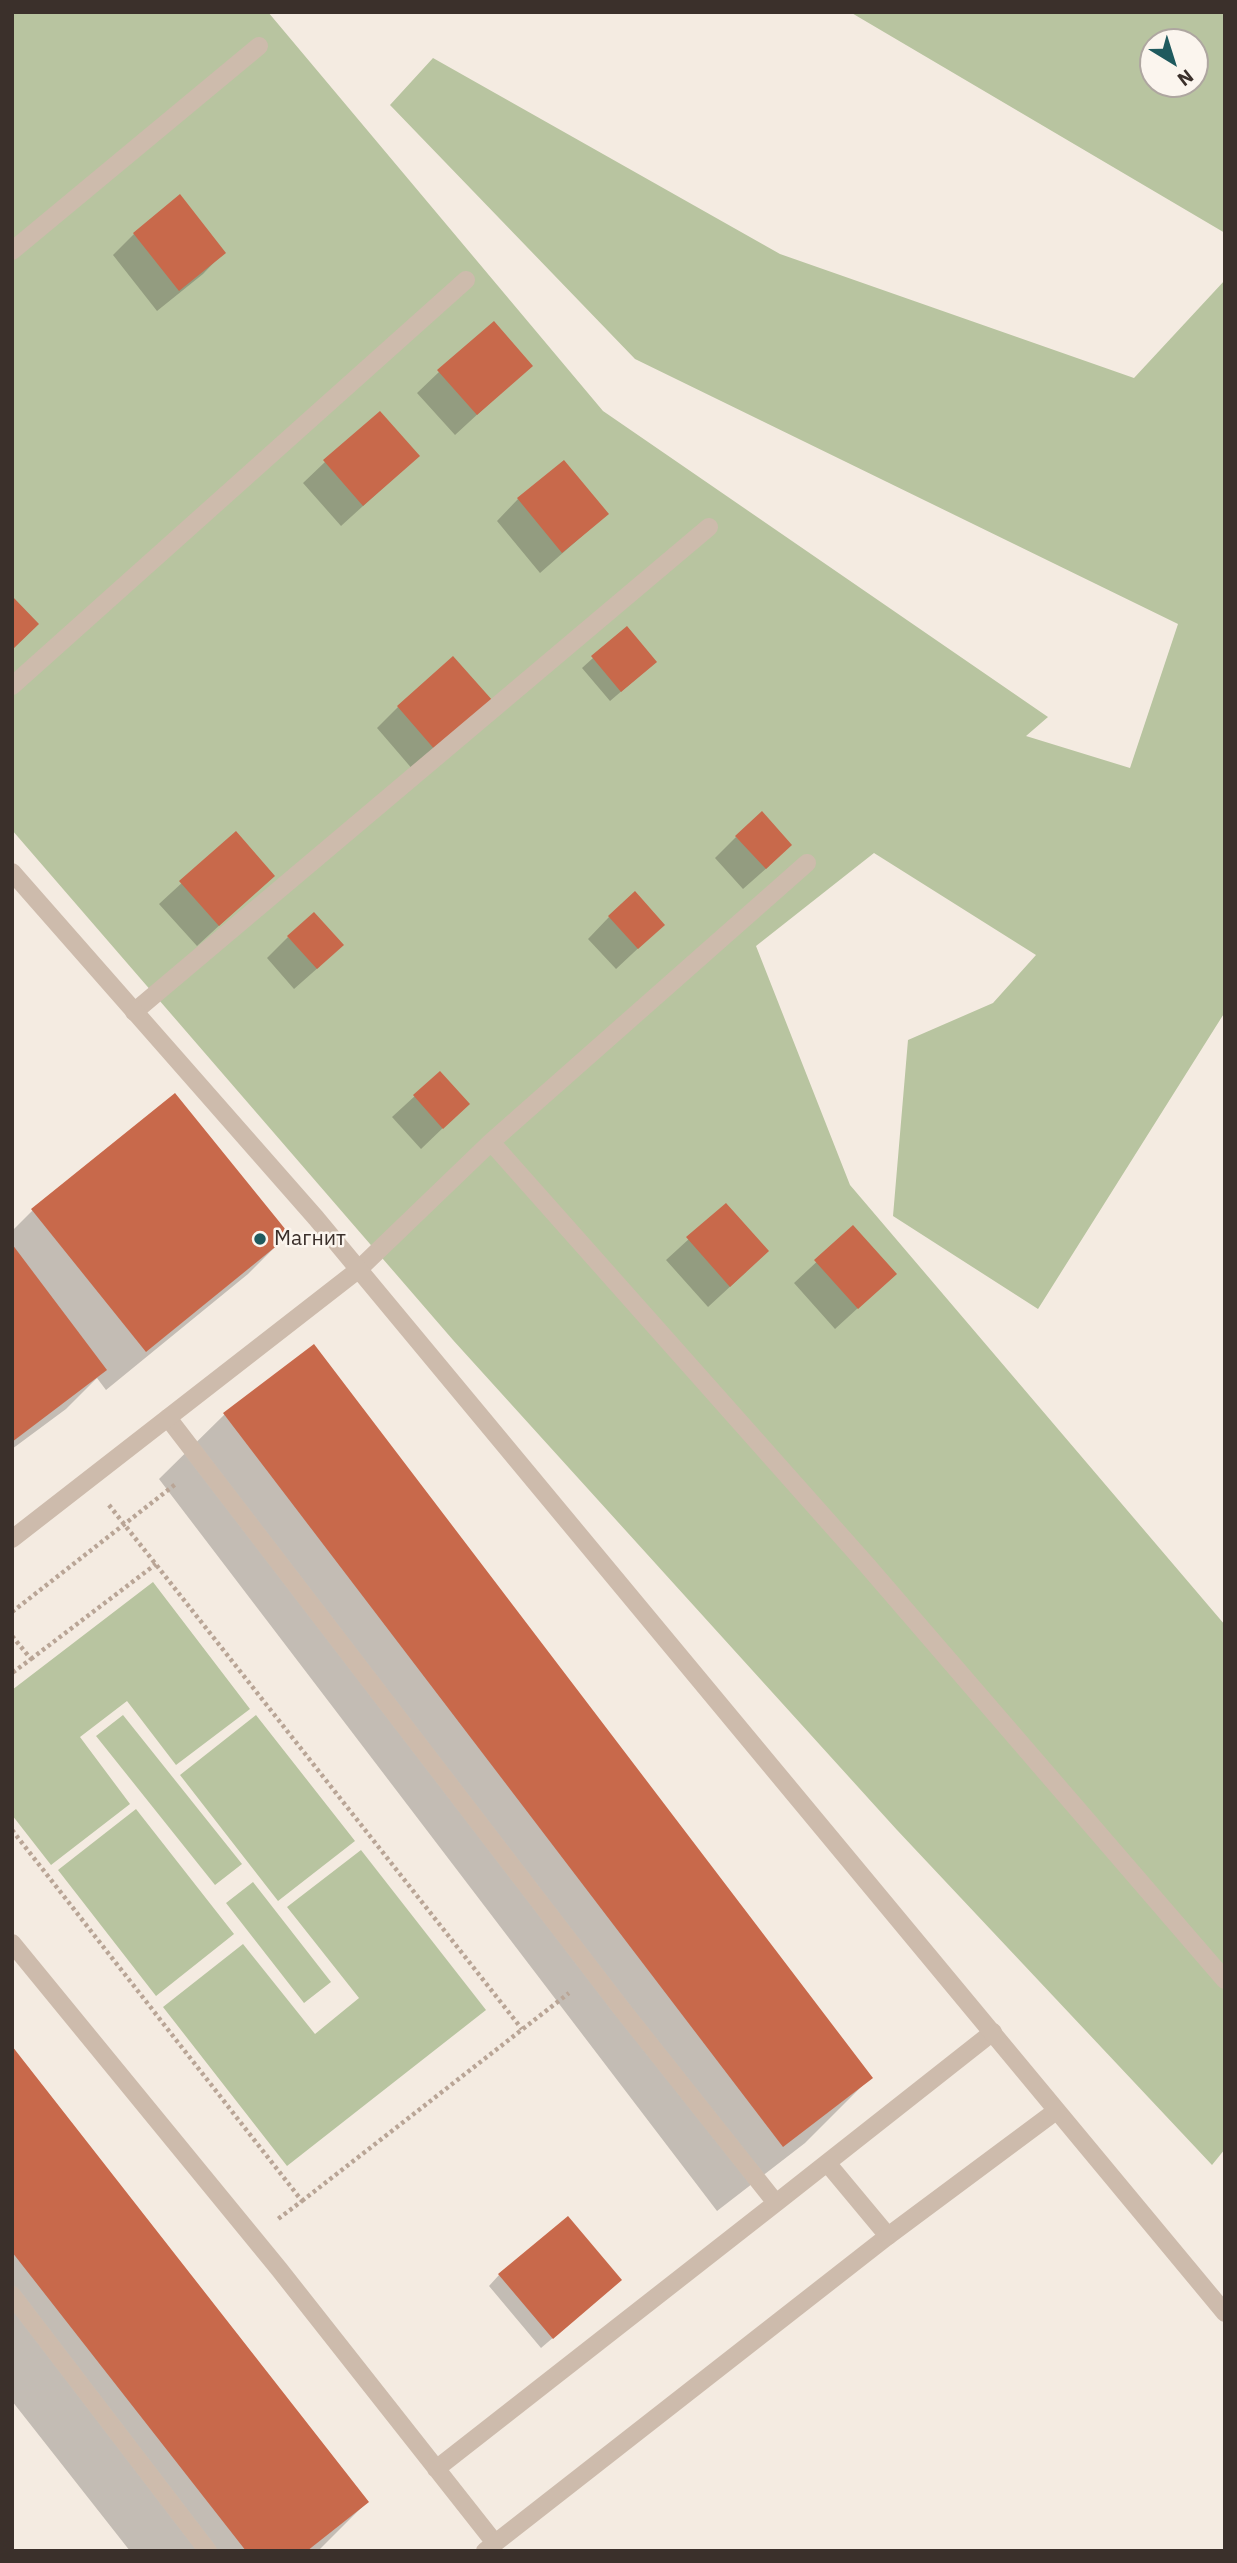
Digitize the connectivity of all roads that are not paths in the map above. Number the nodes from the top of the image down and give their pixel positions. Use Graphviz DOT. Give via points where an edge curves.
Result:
graph roads {
  1 [pos="259,46"];
  2 [pos="12,251"];
  3 [pos="466,281"];
  4 [pos="709,527"];
  5 [pos="12,686"];
  6 [pos="807,863"];
  7 [pos="12,873"];
  8 [pos="134,1012"];
  9 [pos="491,1142"];
  10 [pos="358,1270"];
  11 [pos="168,1418"];
  12 [pos="12,1539"];
  13 [pos="12,1943"];
  14 [pos="1225,1980"];
  15 [pos="993,2032"];
  16 [pos="1056,2110"];
  17 [pos="828,2164"];
  18 [pos="776,2203"];
  19 [pos="888,2236"];
  20 [pos="12,2295"];
  21 [pos="1225,2313"];
  22 [pos="436,2469"];
  23 [pos="490,2547"];
  24 [pos="208,2551"];
  1 -- 2 [label="street"];
  3 -- 5 [label="street"];
  4 -- 8 [label="street"];
  6 -- 9 [label="street"];
  7 -- 8 [label="street"];
  8 -- 10 [label="street"];
  9 -- 10 [label="street"];
  9 -- 14 [label="street" via="866,1563"];
  10 -- 11 [label="street"];
  10 -- 15 [label="street"];
  11 -- 12 [label="street"];
  11 -- 18 [label="street"];
  13 -- 22 [label="street"];
  15 -- 16 [label="street"];
  15 -- 17 [label="street"];
  16 -- 19 [label="street"];
  16 -- 21 [label="street"];
  17 -- 18 [label="street"];
  17 -- 19 [label="street"];
  18 -- 22 [label="street"];
  19 -- 23 [label="street"];
  20 -- 24 [label="street"];
  22 -- 23 [label="street"];
}
